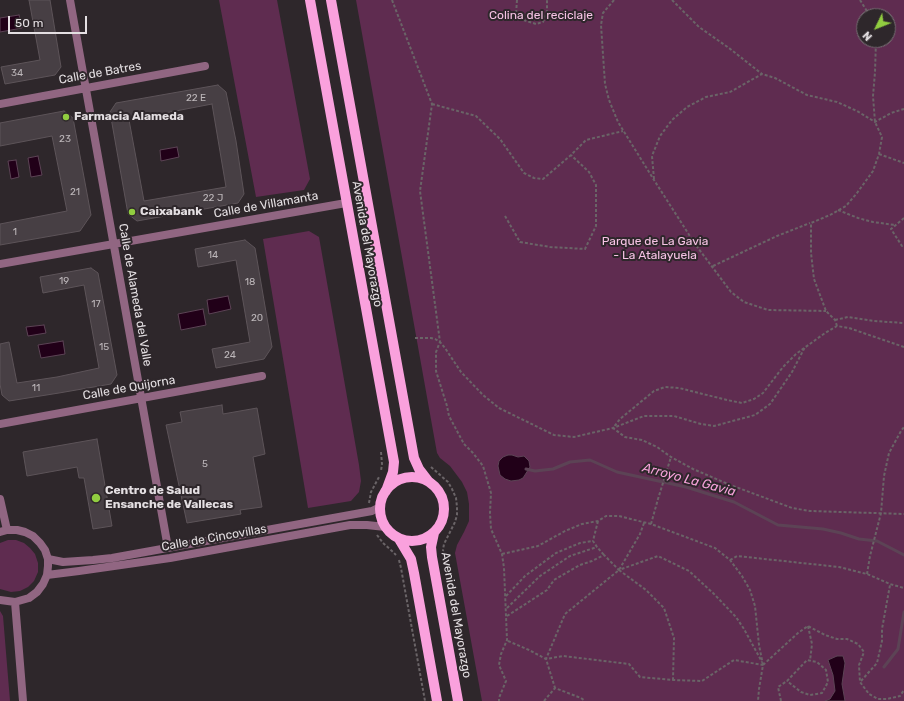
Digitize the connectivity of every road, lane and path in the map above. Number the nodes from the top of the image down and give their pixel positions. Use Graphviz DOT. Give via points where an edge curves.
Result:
graph roads {
  1 [pos="70,0"];
  2 [pos="310,0"];
  3 [pos="331,0"];
  4 [pos="392,0"];
  5 [pos="517,0"];
  6 [pos="547,0"];
  7 [pos="614,0"];
  8 [pos="672,0"];
  9 [pos="876,48"];
  10 [pos="205,66"];
  11 [pos="762,74"];
  12 [pos="86,88"];
  13 [pos="0,104"];
  14 [pos="432,104"];
  15 [pos="904,109"];
  16 [pos="875,122"];
  17 [pos="624,130"];
  18 [pos="879,154"];
  19 [pos="571,155"];
  20 [pos="904,162"];
  21 [pos="654,180"];
  22 [pos="346,203"];
  23 [pos="838,210"];
  24 [pos="505,216"];
  25 [pos="904,218"];
  26 [pos="811,223"];
  27 [pos="895,225"];
  28 [pos="114,244"];
  29 [pos="904,246"];
  30 [pos="0,264"];
  31 [pos="713,266"];
  32 [pos="826,311"];
  33 [pos="834,320"];
  34 [pos="904,323"];
  35 [pos="837,326"];
  36 [pos="415,338"];
  37 [pos="440,342"];
  38 [pos="806,346"];
  39 [pos="904,347"];
  40 [pos="262,376"];
  41 [pos="141,398"];
  42 [pos="0,424"];
  43 [pos="904,427"];
  44 [pos="614,428"];
  45 [pos="381,451"];
  46 [pos="671,457"];
  47 [pos="429,464"];
  48 [pos="429,482"];
  49 [pos="386,491"];
  50 [pos="369,497"];
  51 [pos="0,499"];
  52 [pos="380,507"];
  53 [pos="881,514"];
  54 [pos="904,514"];
  55 [pos="598,522"];
  56 [pos="644,523"];
  57 [pos="651,524"];
  58 [pos="386,527"];
  59 [pos="4,531"];
  60 [pos="434,533"];
  61 [pos="379,539"];
  62 [pos="399,539"];
  63 [pos="593,541"];
  64 [pos="597,547"];
  65 [pos="168,548"];
  66 [pos="502,554"];
  67 [pos="604,555"];
  68 [pos="48,558"];
  69 [pos="730,560"];
  70 [pos="445,567"];
  71 [pos="619,570"];
  72 [pos="867,574"];
  73 [pos="47,575"];
  74 [pos="890,584"];
  75 [pos="904,588"];
  76 [pos="506,596"];
  77 [pos="0,600"];
  78 [pos="15,602"];
  79 [pos="506,609"];
  80 [pos="507,616"];
  81 [pos="808,626"];
  82 [pos="507,640"];
  83 [pos="546,659"];
  84 [pos="810,661"];
  85 [pos="763,665"];
  86 [pos="673,680"];
  87 [pos="787,681"];
  88 [pos="860,682"];
  89 [pos="555,688"];
  90 [pos="904,690"];
  91 [pos="23,701"];
  92 [pos="425,701"];
  93 [pos="437,701"];
  94 [pos="458,701"];
  95 [pos="499,701"];
  96 [pos="544,701"];
  97 [pos="585,701"];
  98 [pos="758,701"];
  99 [pos="781,701"];
  1 -- 12 [label="street, Calle de Alameda del Valle"];
  2 -- 22 [label="main road, Avenida del Mayorazgo"];
  3 -- 48 [label="main road, Avenida del Mayorazgo" via="414,458"];
  4 -- 14 [label="path"];
  5 -- 6 [label="path" via="517,18 536,24 543,22 547,12"];
  7 -- 17 [label="path" via="603,13 600,25 605,84 618,122"];
  8 -- 11 [label="path" via="699,27"];
  9 -- 16 [label="path" via="873,96"];
  10 -- 12 [label="street, Calle de Batres"];
  11 -- 16 [label="path" via="807,95 837,102"];
  11 -- 21 [label="path" via="730,92 706,97 687,107 672,120 660,136 652,156"];
  12 -- 13 [label="street, Calle de Batres"];
  12 -- 28 [label="street, Calle de Alameda del Valle"];
  14 -- 19 [label="path" via="476,116 500,139 524,173 534,178 542,179"];
  14 -- 37 [label="path" via="420,191"];
  15 -- 16 [label="path"];
  16 -- 18 [label="path" via="882,137"];
  17 -- 19 [label="path" via="586,140"];
  17 -- 21 [label="path"];
  18 -- 20 [label="path"];
  18 -- 23 [label="path" via="869,177 846,206"];
  19 -- 24 [label="path" via="589,172 596,185 596,226 585,249 520,242"];
  21 -- 31 [label="path" via="695,244"];
  22 -- 28 [label="street, Calle de Villamanta"];
  22 -- 49 [label="main road, Avenida del Mayorazgo" via="394,462 394,472"];
  23 -- 26 [label="path"];
  23 -- 27 [label="path" via="873,222"];
  25 -- 27 [label="path"];
  26 -- 31 [label="path"];
  26 -- 32 [label="path" via="814,279"];
  27 -- 29 [label="path" via="891,229"];
  28 -- 30 [label="street, Calle de Villamanta"];
  28 -- 41 [label="street, Calle de Alameda del Valle"];
  31 -- 32 [label="path" via="731,292 744,302 768,310"];
  32 -- 33 [label="path"];
  33 -- 34 [label="path" via="848,317"];
  33 -- 35 [label="path"];
  35 -- 38 [label="path"];
  35 -- 39 [label="path"];
  36 -- 37 [label="path" via="431,338"];
  37 -- 44 [label="path" via="461,372 483,395 500,408 554,435 574,437"];
  37 -- 66 [label="path" via="436,352 436,371 448,416 464,444 483,466 491,493 491,529"];
  38 -- 44 [label="path" via="783,367 754,400 742,403 665,387 654,391 620,419"];
  38 -- 44 [label="path" via="770,404 755,415 714,426 674,416 644,416"];
  40 -- 41 [label="street, Calle de Quijorna"];
  41 -- 42 [label="street, Calle de Quijorna"];
  41 -- 65 [label="street, Calle de Alameda del Valle"];
  43 -- 53 [label="path" via="889,453"];
  44 -- 46 [label="path" via="625,437 642,440"];
  45 -- 50 [label="path" via="382,470"];
  46 -- 53 [label="path" via="728,484 792,508"];
  46 -- 57 [label="path"];
  47 -- 70 [label="path" via="448,482 456,498 455,522 443,550"];
  48 -- 49 [label="main road" via="414,477 404,478"];
  48 -- 60 [label="main road" via="440,494 444,504 444,514"];
  49 -- 52 [label="main road"];
  51 -- 59 [label="street"];
  52 -- 58 [label="main road" via="381,518"];
  52 -- 65 [label="street, Calle de Cincovillas"];
  53 -- 54 [label="path"];
  53 -- 72 [label="path"];
  55 -- 56 [label="path" via="606,516 619,516"];
  55 -- 63 [label="path"];
  55 -- 66 [label="path" via="582,524 538,546"];
  56 -- 57 [label="path"];
  56 -- 71 [label="path"];
  57 -- 69 [label="path" via="715,548"];
  58 -- 62 [label="main road"];
  58 -- 73 [label="street, Calle de Cincovillas" via="350,525 170,558"];
  59 -- 68 [label="street" via="17,530 33,536 45,550"];
  60 -- 62 [label="main road" via="418,541"];
  60 -- 94 [label="main road, Avenida del Mayorazgo" via="432,557"];
  61 -- 92 [label="path" via="392,550 401,568"];
  62 -- 93 [label="main road" via="411,559"];
  63 -- 64 [label="path"];
  63 -- 76 [label="path" via="580,543 556,553 525,576"];
  64 -- 67 [label="path"];
  64 -- 79 [label="path" via="570,556 540,576"];
  65 -- 68 [label="street, Calle de Cincovillas" via="93,560 63,562"];
  66 -- 76 [label="path"];
  67 -- 71 [label="path"];
  67 -- 80 [label="path" via="554,580 547,590"];
  68 -- 73 [label="street"];
  69 -- 72 [label="path" via="737,556 839,567"];
  69 -- 85 [label="path" via="750,590 755,606"];
  71 -- 83 [label="path" via="565,614"];
  71 -- 85 [label="path" via="658,556 689,571 736,617"];
  71 -- 86 [label="path" via="646,590 664,608 674,638"];
  72 -- 74 [label="path"];
  73 -- 78 [label="street" via="37,592 29,598"];
  74 -- 75 [label="path"];
  74 -- 88 [label="path" via="877,663"];
  76 -- 79 [label="path"];
  77 -- 78 [label="street"];
  78 -- 91 [label="street"];
  79 -- 80 [label="path"];
  80 -- 82 [label="path"];
  81 -- 84 [label="path" via="812,644"];
  81 -- 85 [label="path"];
  81 -- 88 [label="path" via="825,635 858,644 864,652 859,665"];
  82 -- 83 [label="path"];
  82 -- 95 [label="path" via="499,665 506,681"];
  83 -- 86 [label="path" via="563,656 629,664 640,677"];
  83 -- 89 [label="path"];
  84 -- 87 [label="path" via="807,660"];
  84 -- 87 [label="path" via="817,662 826,670 828,682 822,693 810,695 801,692"];
  85 -- 86 [label="path" via="734,660 702,680"];
  85 -- 98 [label="path"];
  87 -- 99 [label="path" via="778,687"];
  88 -- 90 [label="path" via="869,694 878,699 900,696"];
  89 -- 96 [label="path"];
  89 -- 97 [label="path"];
}
